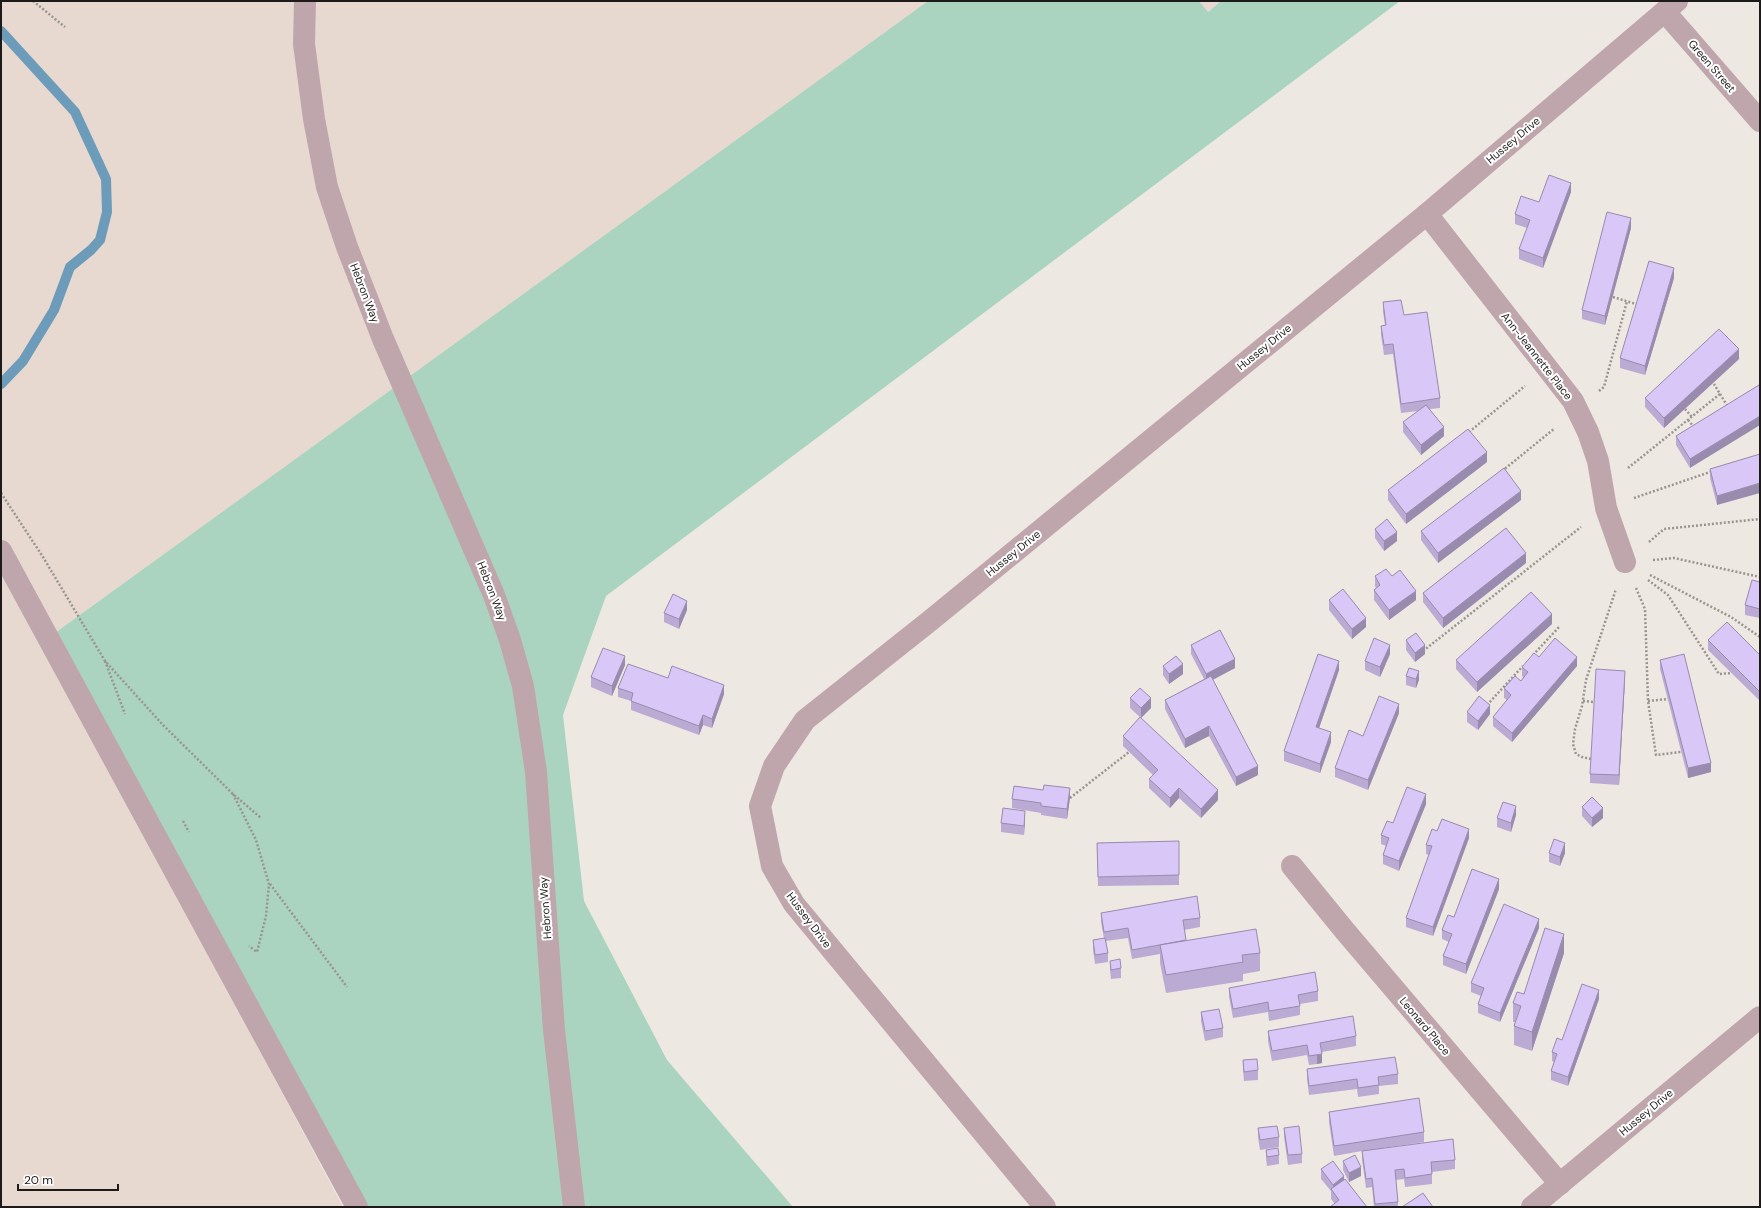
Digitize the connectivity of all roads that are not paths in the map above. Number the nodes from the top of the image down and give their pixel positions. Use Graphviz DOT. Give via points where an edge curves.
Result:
graph roads {
  1 [pos="305,1"];
  2 [pos="1671,6"];
  3 [pos="1760,121"];
  4 [pos="1427,214"];
  5 [pos="1,551"];
  6 [pos="1625,562"];
  7 [pos="1292,866"];
  8 [pos="1760,1017"];
  9 [pos="1560,1184"];
  10 [pos="356,1207"];
  11 [pos="574,1207"];
  12 [pos="1045,1207"];
  13 [pos="1532,1207"];
  1 -- 11 [label="street, Hebron Way" via="304,44 327,188 383,339 494,595 523,686 536,772 554,1030"];
  2 -- 3 [label="street, Green Street"];
  2 -- 4 [label="street, Hussey Drive"];
  4 -- 6 [label="street, Ann-Jeannette Place" via="1573,401 1598,461 1604,498"];
  4 -- 12 [label="street, Hussey Drive" via="805,720 774,766 760,806 772,866 794,904"];
  5 -- 10 [label="street"];
  7 -- 9 [label="street, Leonard Place" via="1345,932"];
  8 -- 9 [label="street, Hussey Drive"];
  9 -- 13 [label="street, Hussey Drive"];
}
